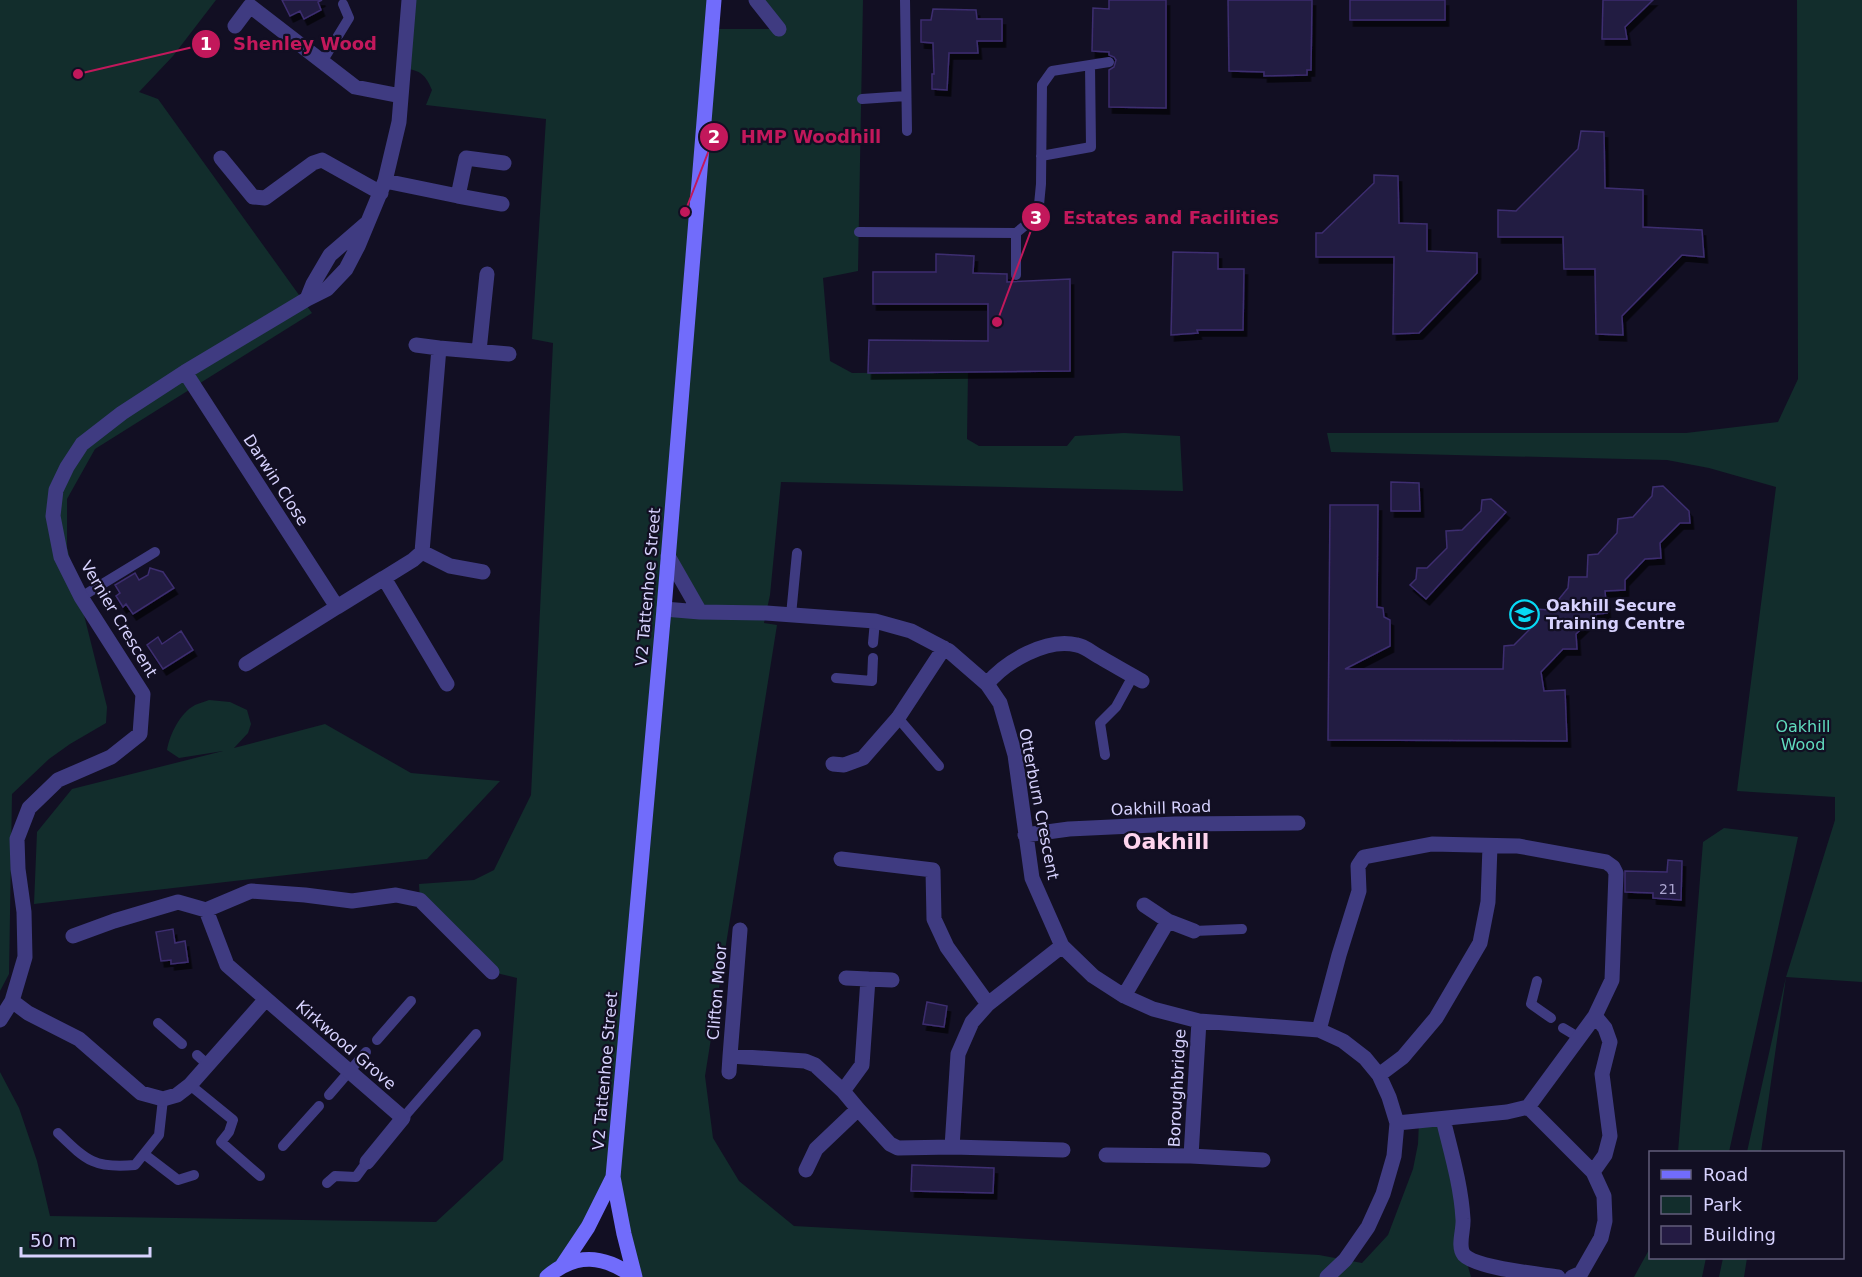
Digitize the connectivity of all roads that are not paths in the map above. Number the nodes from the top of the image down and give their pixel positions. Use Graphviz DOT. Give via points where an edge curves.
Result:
graph roads {
  1 [pos="409,0"];
  2 [pos="714,0"];
  3 [pos="756,0"];
  4 [pos="905,0"];
  5 [pos="252,3"];
  6 [pos="343,4"];
  7 [pos="234,27"];
  8 [pos="779,29"];
  9 [pos="322,62"];
  10 [pos="1109,62"];
  11 [pos="1090,65"];
  12 [pos="400,96"];
  13 [pos="906,96"];
  14 [pos="862,99"];
  15 [pos="908,131"];
  16 [pos="1041,156"];
  17 [pos="221,158"];
  18 [pos="504,163"];
  19 [pos="383,187"];
  20 [pos="458,196"];
  21 [pos="502,204"];
  22 [pos="367,223"];
  23 [pos="859,232"];
  24 [pos="1016,233"];
  25 [pos="487,274"];
  26 [pos="1016,275"];
  27 [pos="307,299"];
  28 [pos="416,345"];
  29 [pos="439,348"];
  30 [pos="479,351"];
  31 [pos="509,354"];
  32 [pos="185,372"];
  33 [pos="155,552"];
  34 [pos="422,552"];
  35 [pos="797,553"];
  36 [pos="668,556"];
  37 [pos="483,572"];
  38 [pos="384,578"];
  39 [pos="81,597"];
  40 [pos="337,607"];
  41 [pos="664,609"];
  42 [pos="700,612"];
  43 [pos="791,615"];
  44 [pos="875,621"];
  45 [pos="873,644"];
  46 [pos="944,648"];
  47 [pos="873,658"];
  48 [pos="246,664"];
  49 [pos="836,678"];
  50 [pos="1138,679"];
  51 [pos="447,684"];
  52 [pos="987,684"];
  53 [pos="898,718"];
  54 [pos="1105,755"];
  55 [pos="833,764"];
  56 [pos="939,766"];
  57 [pos="1298,823"];
  58 [pos="1025,835"];
  59 [pos="1490,846"];
  60 [pos="841,859"];
  61 [pos="1144,905"];
  62 [pos="206,910"];
  63 [pos="1168,921"];
  64 [pos="1242,929"];
  65 [pos="740,930"];
  66 [pos="1194,931"];
  67 [pos="73,936"];
  68 [pos="1062,946"];
  69 [pos="492,972"];
  70 [pos="846,978"];
  71 [pos="868,979"];
  72 [pos="892,980"];
  73 [pos="1537,981"];
  74 [pos="1124,996"];
  75 [pos="266,999"];
  76 [pos="12,1001"];
  77 [pos="411,1001"];
  78 [pos="988,1004"];
  79 [pos="1595,1016"];
  80 [pos="1551,1018"];
  81 [pos="0,1020"];
  82 [pos="1199,1021"];
  83 [pos="158,1023"];
  84 [pos="1563,1028"];
  85 [pos="1319,1030"];
  86 [pos="476,1034"];
  87 [pos="1578,1037"];
  88 [pos="376,1040"];
  89 [pos="182,1044"];
  90 [pos="366,1052"];
  91 [pos="730,1056"];
  92 [pos="350,1071"];
  93 [pos="729,1072"];
  94 [pos="1379,1075"];
  95 [pos="190,1085"];
  96 [pos="843,1091"];
  97 [pos="329,1095"];
  98 [pos="163,1099"];
  99 [pos="319,1106"];
  100 [pos="1528,1107"];
  101 [pos="858,1109"];
  102 [pos="403,1118"];
  103 [pos="1443,1119"];
  104 [pos="1397,1123"];
  105 [pos="58,1134"];
  106 [pos="283,1146"];
  107 [pos="952,1147"];
  108 [pos="1063,1150"];
  109 [pos="144,1154"];
  110 [pos="1106,1155"];
  111 [pos="1191,1156"];
  112 [pos="1263,1160"];
  113 [pos="367,1162"];
  114 [pos="806,1170"];
  115 [pos="1593,1172"];
  116 [pos="195,1175"];
  117 [pos="260,1176"];
  118 [pos="613,1177"];
  119 [pos="327,1183"];
  120 [pos="562,1266"];
  121 [pos="547,1277"];
  122 [pos="634,1277"];
  123 [pos="1328,1277"];
  124 [pos="1558,1277"];
  125 [pos="1572,1277"];
  1 -- 12 [label="street, Vernier Crescent"];
  2 -- 36 [label="street, V2 Tattenhoe Street"];
  3 -- 8 [label="street"];
  4 -- 13 [label="lane"];
  5 -- 7 [label="street"];
  5 -- 9 [label="street"];
  6 -- 9 [label="lane" via="349,18"];
  9 -- 12 [label="street" via="355,87"];
  10 -- 11 [label="lane"];
  11 -- 16 [label="lane" via="1052,71 1042,85"];
  11 -- 16 [label="lane" via="1092,147"];
  12 -- 19 [label="street, Vernier Crescent" via="399,122"];
  13 -- 14 [label="lane"];
  13 -- 15 [label="lane"];
  16 -- 24 [label="lane" via="1038,215"];
  17 -- 19 [label="street" via="253,197 266,198 322,160"];
  18 -- 20 [label="street" via="466,158"];
  19 -- 20 [label="street"];
  19 -- 22 [label="street, Vernier Crescent"];
  20 -- 21 [label="street"];
  22 -- 27 [label="street, Vernier Crescent" via="330,255"];
  22 -- 27 [label="street, Vernier Crescent" via="346,269 327,289"];
  23 -- 24 [label="lane"];
  24 -- 26 [label="lane"];
  25 -- 30 [label="street"];
  27 -- 32 [label="street, Vernier Crescent"];
  28 -- 29 [label="street"];
  29 -- 30 [label="street"];
  29 -- 34 [label="street"];
  30 -- 31 [label="street"];
  32 -- 39 [label="street, Vernier Crescent" via="82,444 56,490 53,516 61,557"];
  32 -- 40 [label="street, Darwin Close"];
  33 -- 39 [label="lane"];
  34 -- 37 [label="street" via="450,566"];
  34 -- 38 [label="street"];
  35 -- 43 [label="lane"];
  36 -- 41 [label="street, V2 Tattenhoe Street"];
  36 -- 42 [label="street"];
  38 -- 40 [label="street"];
  38 -- 51 [label="street"];
  39 -- 76 [label="street, Vernier Crescent" via="143,694 140,734 111,757 58,780 29,808 17,839 25,957"];
  40 -- 48 [label="street"];
  41 -- 42 [label="street, Otterburn Crescent"];
  41 -- 118 [label="street, V2 Tattenhoe Street"];
  42 -- 43 [label="street, Otterburn Crescent"];
  43 -- 44 [label="street, Otterburn Crescent"];
  44 -- 45 [label="lane"];
  44 -- 46 [label="street, Otterburn Crescent" via="911,631"];
  46 -- 52 [label="street, Otterburn Crescent"];
  46 -- 53 [label="street"];
  47 -- 49 [label="lane" via="872,681"];
  50 -- 52 [label="street" via="1078,645 1056,644 1032,651 996,672"];
  50 -- 54 [label="lane" via="1100,723"];
  52 -- 58 [label="street, Otterburn Crescent" via="1000,703 1015,755"];
  53 -- 55 [label="street" via="863,758 844,765"];
  53 -- 56 [label="lane"];
  57 -- 58 [label="street, Oakhill Road" via="1175,824"];
  58 -- 68 [label="street, Otterburn Crescent" via="1032,878"];
  59 -- 79 [label="street" via="1518,846 1606,862 1613,867 1616,873 1612,980"];
  59 -- 85 [label="street" via="1432,844 1364,857 1359,866 1359,891"];
  59 -- 94 [label="street" via="1488,902 1480,944 1436,1018 1403,1057"];
  60 -- 78 [label="street" via="933,870 934,919 947,947"];
  61 -- 63 [label="street"];
  62 -- 67 [label="street" via="178,902"];
  62 -- 69 [label="street" via="251,891 352,900 396,895 420,900"];
  62 -- 75 [label="street, Kirkwood Grove" via="227,964"];
  63 -- 66 [label="street"];
  63 -- 74 [label="street"];
  64 -- 66 [label="lane"];
  65 -- 91 [label="street, Clifton Moor"];
  68 -- 74 [label="street, Otterburn Crescent" via="1093,976"];
  68 -- 78 [label="street"];
  70 -- 71 [label="street"];
  71 -- 72 [label="street"];
  71 -- 96 [label="street" via="862,1065"];
  73 -- 80 [label="lane" via="1531,1004"];
  74 -- 82 [label="street, Otterburn Crescent" via="1153,1009"];
  75 -- 92 [label="street, Kirkwood Grove"];
  75 -- 95 [label="street" via="202,1060"];
  76 -- 81 [label="street, Vernier Crescent"];
  76 -- 98 [label="street" via="78,1039 141,1093"];
  77 -- 88 [label="lane"];
  78 -- 107 [label="street" via="972,1022 958,1054"];
  79 -- 87 [label="street"];
  79 -- 115 [label="street" via="1610,1042 1602,1074 1610,1136 1605,1155"];
  82 -- 85 [label="street, Otterburn Crescent"];
  82 -- 111 [label="street, Boroughbridge"];
  83 -- 89 [label="lane"];
  84 -- 87 [label="lane"];
  85 -- 94 [label="street, Otterburn Crescent" via="1343,1041"];
  86 -- 102 [label="lane"];
  87 -- 100 [label="street"];
  90 -- 92 [label="lane"];
  91 -- 93 [label="street, Clifton Moor"];
  91 -- 96 [label="street, Clifton Moor" via="805,1061 815,1065"];
  92 -- 97 [label="lane"];
  92 -- 102 [label="street, Kirkwood Grove"];
  94 -- 104 [label="street, Otterburn Crescent"];
  95 -- 98 [label="street"];
  95 -- 117 [label="lane" via="233,1119 221,1142"];
  96 -- 101 [label="street, Clifton Moor"];
  98 -- 109 [label="lane" via="159,1135"];
  99 -- 106 [label="lane"];
  100 -- 103 [label="street"];
  100 -- 115 [label="street"];
  101 -- 107 [label="street, Clifton Moor" via="898,1148"];
  101 -- 114 [label="street" via="816,1149"];
  102 -- 113 [label="street"];
  103 -- 104 [label="street"];
  103 -- 124 [label="street" via="1461,1192 1461,1248 1465,1256 1479,1264"];
  104 -- 123 [label="street, Otterburn Crescent" via="1394,1156 1383,1194 1368,1227"];
  105 -- 109 [label="lane" via="86,1159 112,1167 135,1165"];
  107 -- 108 [label="street, Clifton Moor"];
  109 -- 116 [label="lane" via="178,1180"];
  110 -- 111 [label="street, Boroughbridge"];
  111 -- 112 [label="street, Boroughbridge"];
  113 -- 119 [label="lane" via="356,1177 336,1176"];
  115 -- 125 [label="street" via="1604,1196 1605,1221 1601,1238 1581,1273"];
  118 -- 120 [label="street, V2 Tattenhoe Street" via="588,1227"];
  118 -- 122 [label="street, V2 Tattenhoe Street"];
  120 -- 121 [label="street"];
  120 -- 122 [label="street" via="580,1260 600,1260 619,1266"];
}
